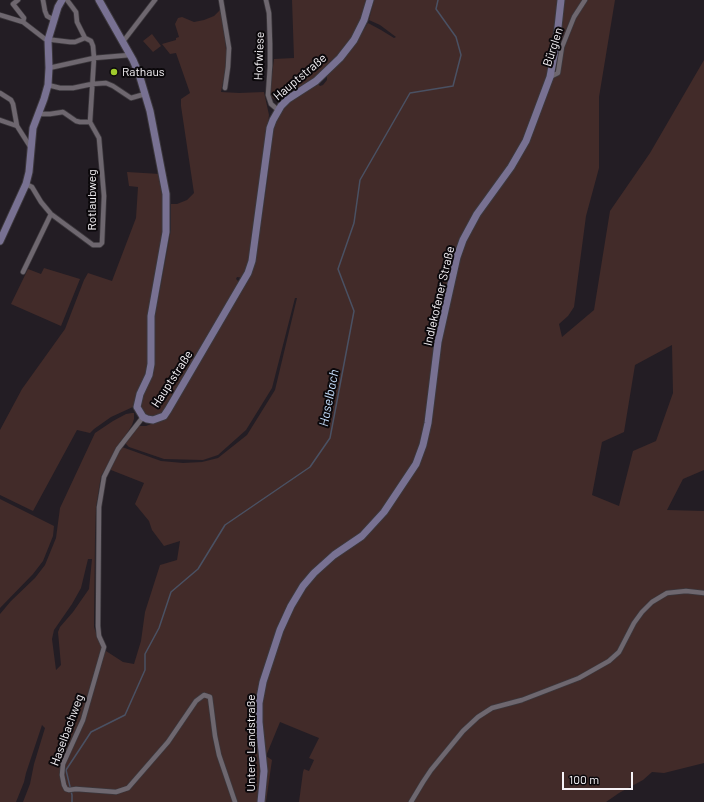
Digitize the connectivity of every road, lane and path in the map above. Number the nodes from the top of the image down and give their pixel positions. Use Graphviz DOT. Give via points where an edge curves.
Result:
graph roads {
  1 [pos="18,0"];
  2 [pos="43,0"];
  3 [pos="62,0"];
  4 [pos="67,0"];
  5 [pos="99,0"];
  6 [pos="155,0"];
  7 [pos="221,0"];
  8 [pos="266,0"];
  9 [pos="370,0"];
  10 [pos="561,0"];
  11 [pos="585,0"];
  12 [pos="0,15"];
  13 [pos="54,20"];
  14 [pos="22,22"];
  15 [pos="85,38"];
  16 [pos="48,40"];
  17 [pos="122,42"];
  18 [pos="130,55"];
  19 [pos="94,58"];
  20 [pos="49,68"];
  21 [pos="550,77"];
  22 [pos="92,84"];
  23 [pos="48,85"];
  24 [pos="225,88"];
  25 [pos="0,93"];
  26 [pos="145,94"];
  27 [pos="278,110"];
  28 [pos="39,114"];
  29 [pos="0,120"];
  30 [pos="90,122"];
  31 [pos="17,126"];
  32 [pos="31,148"];
  33 [pos="26,184"];
  34 [pos="51,214"];
  35 [pos="0,241"];
  36 [pos="23,272"];
  37 [pos="142,417"];
  38 [pos="384,512"];
  39 [pos="704,593"];
  40 [pos="235,802"];
  41 [pos="261,802"];
  42 [pos="411,802"];
  1 -- 14 [label="street" via="14,4 24,18"];
  2 -- 13 [label="street" via="47,16"];
  3 -- 13 [label="street"];
  4 -- 15 [label="street" via="76,12 77,22"];
  5 -- 17 [label="street, Hauptstraße"];
  6 -- 17 [label="street"];
  7 -- 24 [label="street" via="229,48"];
  8 -- 27 [label="street, Hofwiese" via="270,43 268,95 271,104"];
  9 -- 27 [label="street, Hauptstraße" via="354,40 340,58 316,81 288,99"];
  10 -- 21 [label="street, Indlekofener Straße"];
  11 -- 21 [label="street, Bürglen" via="562,47 558,73"];
  12 -- 14 [label="street"];
  13 -- 16 [label="street"];
  14 -- 16 [label="street"];
  15 -- 16 [label="street" via="75,42"];
  15 -- 19 [label="street" via="93,46"];
  16 -- 20 [label="street"];
  17 -- 18 [label="street, Hauptstraße"];
  18 -- 19 [label="street"];
  18 -- 26 [label="street, Hauptstraße"];
  19 -- 20 [label="street"];
  19 -- 22 [label="street"];
  20 -- 23 [label="street"];
  21 -- 38 [label="street, Indlekofener Straße" via="526,141 511,167 477,214 459,251 438,342 423,446 416,464"];
  22 -- 23 [label="street" via="73,88"];
  22 -- 26 [label="street" via="106,83 131,98"];
  22 -- 30 [label="street"];
  23 -- 28 [label="street"];
  25 -- 31 [label="street" via="11,100"];
  26 -- 37 [label="street, Hauptstraße" via="166,194 167,215 151,316 151,364 137,406"];
  27 -- 37 [label="street, Hauptstraße" via="270,128 252,261 248,273 164,416 157,419"];
  28 -- 30 [label="street" via="63,112 76,121"];
  28 -- 32 [label="street" via="33,128"];
  29 -- 31 [label="street"];
  30 -- 34 [label="street, Rotlaubweg" via="99,138 104,196 102,242 100,245 93,245"];
  31 -- 32 [label="street"];
  32 -- 33 [label="street"];
  33 -- 34 [label="street, Rotlaubweg" via="32,187"];
  33 -- 35 [label="street"];
  34 -- 36 [label="street"];
  37 -- 40 [label="street, Haselbachweg" via="118,449 104,477 99,507 98,626 104,647 83,720 64,764 64,785 69,790 116,792 128,788 168,742 196,701 204,695 210,697 219,755"];
  38 -- 41 [label="street, Untere Landstraße" via="362,536 334,555 314,573 291,606 280,630 262,682 259,703 264,771"];
  39 -- 42 [label="street" via="667,593 642,612 619,652 609,661 579,678 522,700 492,708 478,717 431,770"];
}
